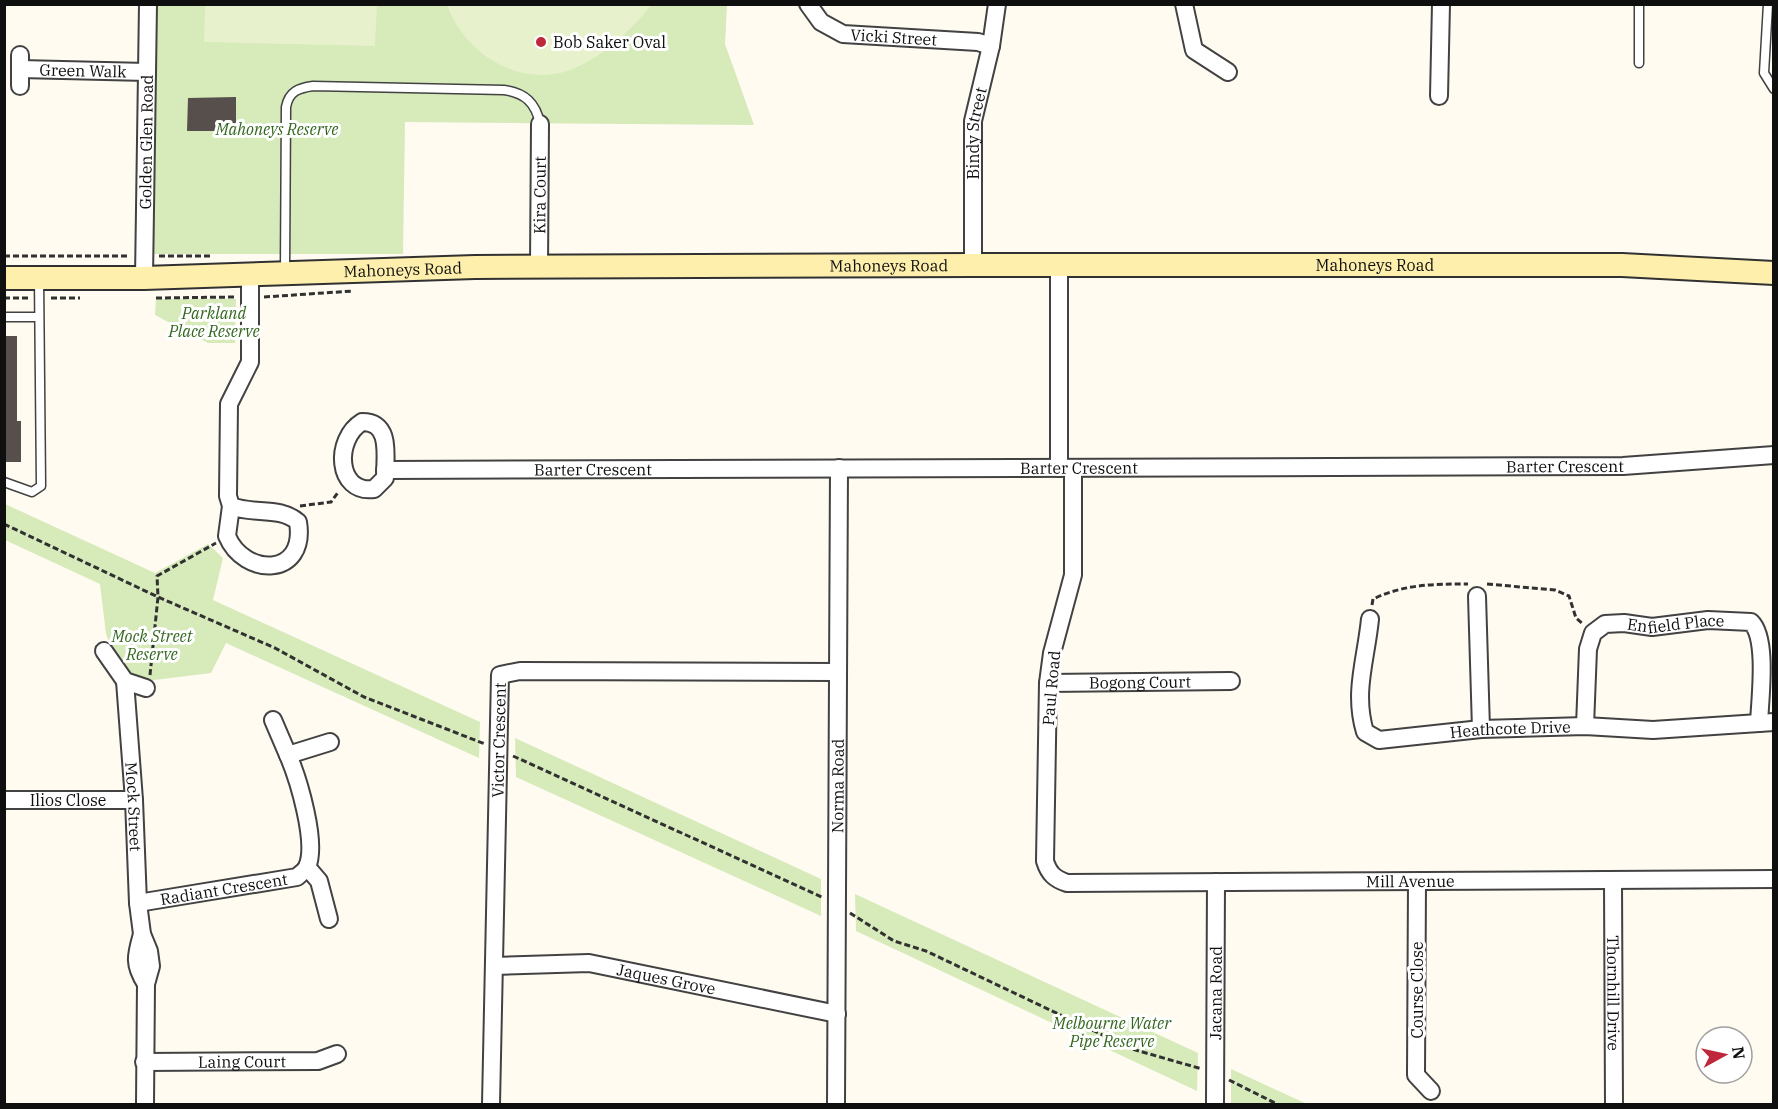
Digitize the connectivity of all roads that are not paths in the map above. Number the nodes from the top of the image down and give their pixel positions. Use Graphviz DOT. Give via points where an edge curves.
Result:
graph roads {
  1 [pos="148,4"];
  2 [pos="808,4"];
  3 [pos="997,4"];
  4 [pos="1184,4"];
  5 [pos="1441,4"];
  6 [pos="1639,4"];
  7 [pos="1768,4"];
  8 [pos="991,46"];
  9 [pos="1639,63"];
  10 [pos="20,70"];
  11 [pos="147,72"];
  12 [pos="1228,72"];
  13 [pos="1773,89"];
  14 [pos="1439,96"];
  15 [pos="540,124"];
  16 [pos="972,265"];
  17 [pos="1059,265"];
  18 [pos="539,267"];
  19 [pos="1773,273"];
  20 [pos="285,274"];
  21 [pos="250,275"];
  22 [pos="4,278"];
  23 [pos="39,278"];
  24 [pos="144,278"];
  25 [pos="4,317"];
  26 [pos="39,317"];
  27 [pos="1773,455"];
  28 [pos="839,468"];
  29 [pos="1066,468"];
  30 [pos="385,470"];
  31 [pos="4,482"];
  32 [pos="231,506"];
  33 [pos="1478,596"];
  34 [pos="1370,619"];
  35 [pos="104,651"];
  36 [pos="838,672"];
  37 [pos="125,681"];
  38 [pos="1231,681"];
  39 [pos="1048,683"];
  40 [pos="146,688"];
  41 [pos="273,720"];
  42 [pos="1766,723"];
  43 [pos="1586,726"];
  44 [pos="1481,729"];
  45 [pos="330,742"];
  46 [pos="288,755"];
  47 [pos="4,800"];
  48 [pos="134,800"];
  49 [pos="307,867"];
  50 [pos="1050,874"];
  51 [pos="1773,879"];
  52 [pos="1216,882"];
  53 [pos="1613,882"];
  54 [pos="1417,883"];
  55 [pos="138,903"];
  56 [pos="329,919"];
  57 [pos="494,966"];
  58 [pos="837,1014"];
  59 [pos="337,1054"];
  60 [pos="144,1062"];
  61 [pos="1431,1090"];
  62 [pos="145,1104"];
  63 [pos="490,1104"];
  64 [pos="836,1104"];
  65 [pos="1215,1104"];
  66 [pos="1614,1104"];
  1 -- 11 [label="street, Golden Glen Road"];
  2 -- 8 [label="street, Vicki Street" via="821,22 843,34"];
  3 -- 8 [label="street, Bindy Street"];
  4 -- 12 [label="street" via="1194,50"];
  5 -- 14 [label="street"];
  6 -- 9 [label="lane"];
  7 -- 13 [label="lane" via="1764,73"];
  8 -- 16 [label="street, Bindy Street" via="973,121"];
  10 -- 11 [label="street, Green Walk"];
  11 -- 24 [label="street, Golden Glen Road"];
  15 -- 18 [label="street, Kira Court"];
  15 -- 20 [label="lane" via="537,113 520,92 313,86 293,92 286,107"];
  16 -- 17 [label="main road, Mahoneys Road"];
  16 -- 18 [label="main road, Mahoneys Road"];
  17 -- 19 [label="main road, Mahoneys Road" via="1611,265"];
  17 -- 29 [label="street, Paul Road"];
  18 -- 20 [label="main road, Mahoneys Road"];
  20 -- 21 [label="main road, Mahoneys Road"];
  21 -- 24 [label="main road, Mahoneys Road"];
  21 -- 32 [label="street" via="250,362 229,404"];
  22 -- 23 [label="main road, Mahoneys Road"];
  23 -- 24 [label="main road, Mahoneys Road"];
  23 -- 26 [label="lane"];
  25 -- 26 [label="lane"];
  26 -- 31 [label="lane" via="41,486 32,492"];
  27 -- 29 [label="street, Barter Crescent" via="1623,466"];
  28 -- 29 [label="street, Barter Crescent"];
  28 -- 30 [label="street, Barter Crescent"];
  28 -- 36 [label="street, Norma Road"];
  29 -- 39 [label="street, Paul Road" via="1073,575 1052,652"];
  30 -- 30 [label="street" via="385,436 372,422 362,422 346,436 342,449 350,480 358,487 374,489 385,478"];
  32 -- 32 [label="street" via="227,536 238,553 264,566 288,562 301,537 298,522 288,513 244,511"];
  33 -- 44 [label="street"];
  34 -- 44 [label="street, Heathcote Drive" via="1358,694 1365,732 1380,740"];
  35 -- 37 [label="street"];
  36 -- 57 [label="street, Victor Crescent" via="520,671 500,675"];
  36 -- 58 [label="street, Norma Road"];
  37 -- 40 [label="street"];
  37 -- 48 [label="street, Mock Street"];
  38 -- 39 [label="street, Bogong Court"];
  39 -- 50 [label="street, Paul Road" via="1046,861"];
  41 -- 46 [label="street, Radiant Crescent"];
  42 -- 43 [label="street, Heathcote Drive" via="1653,730"];
  42 -- 43 [label="street, Enfield Place" via="1758,628 1751,622 1708,620 1652,627 1605,624 1593,633 1588,649"];
  43 -- 44 [label="street, Heathcote Drive"];
  45 -- 46 [label="street"];
  46 -- 49 [label="street, Radiant Crescent" via="304,799"];
  47 -- 48 [label="street, Ilios Close"];
  48 -- 55 [label="street, Mock Street"];
  49 -- 55 [label="street, Radiant Crescent" via="297,877"];
  49 -- 56 [label="street, Radiant Crescent" via="319,881"];
  50 -- 52 [label="street, Mill Avenue" via="1067,883"];
  51 -- 53 [label="street, Mill Avenue"];
  52 -- 54 [label="street, Mill Avenue"];
  52 -- 65 [label="street, Jacana Road"];
  53 -- 54 [label="street, Mill Avenue"];
  53 -- 66 [label="street, Thornhill Drive"];
  54 -- 61 [label="street, Course Close" via="1416,1075"];
  55 -- 60 [label="street, Mock Street" via="142,934 136,953 137,970 146,984"];
  57 -- 58 [label="street, Jaques Grove" via="589,963"];
  57 -- 63 [label="street, Victor Crescent"];
  58 -- 64 [label="street, Norma Road"];
  59 -- 60 [label="street, Laing Court" via="318,1061"];
  60 -- 62 [label="street, Mock Street"];
}
